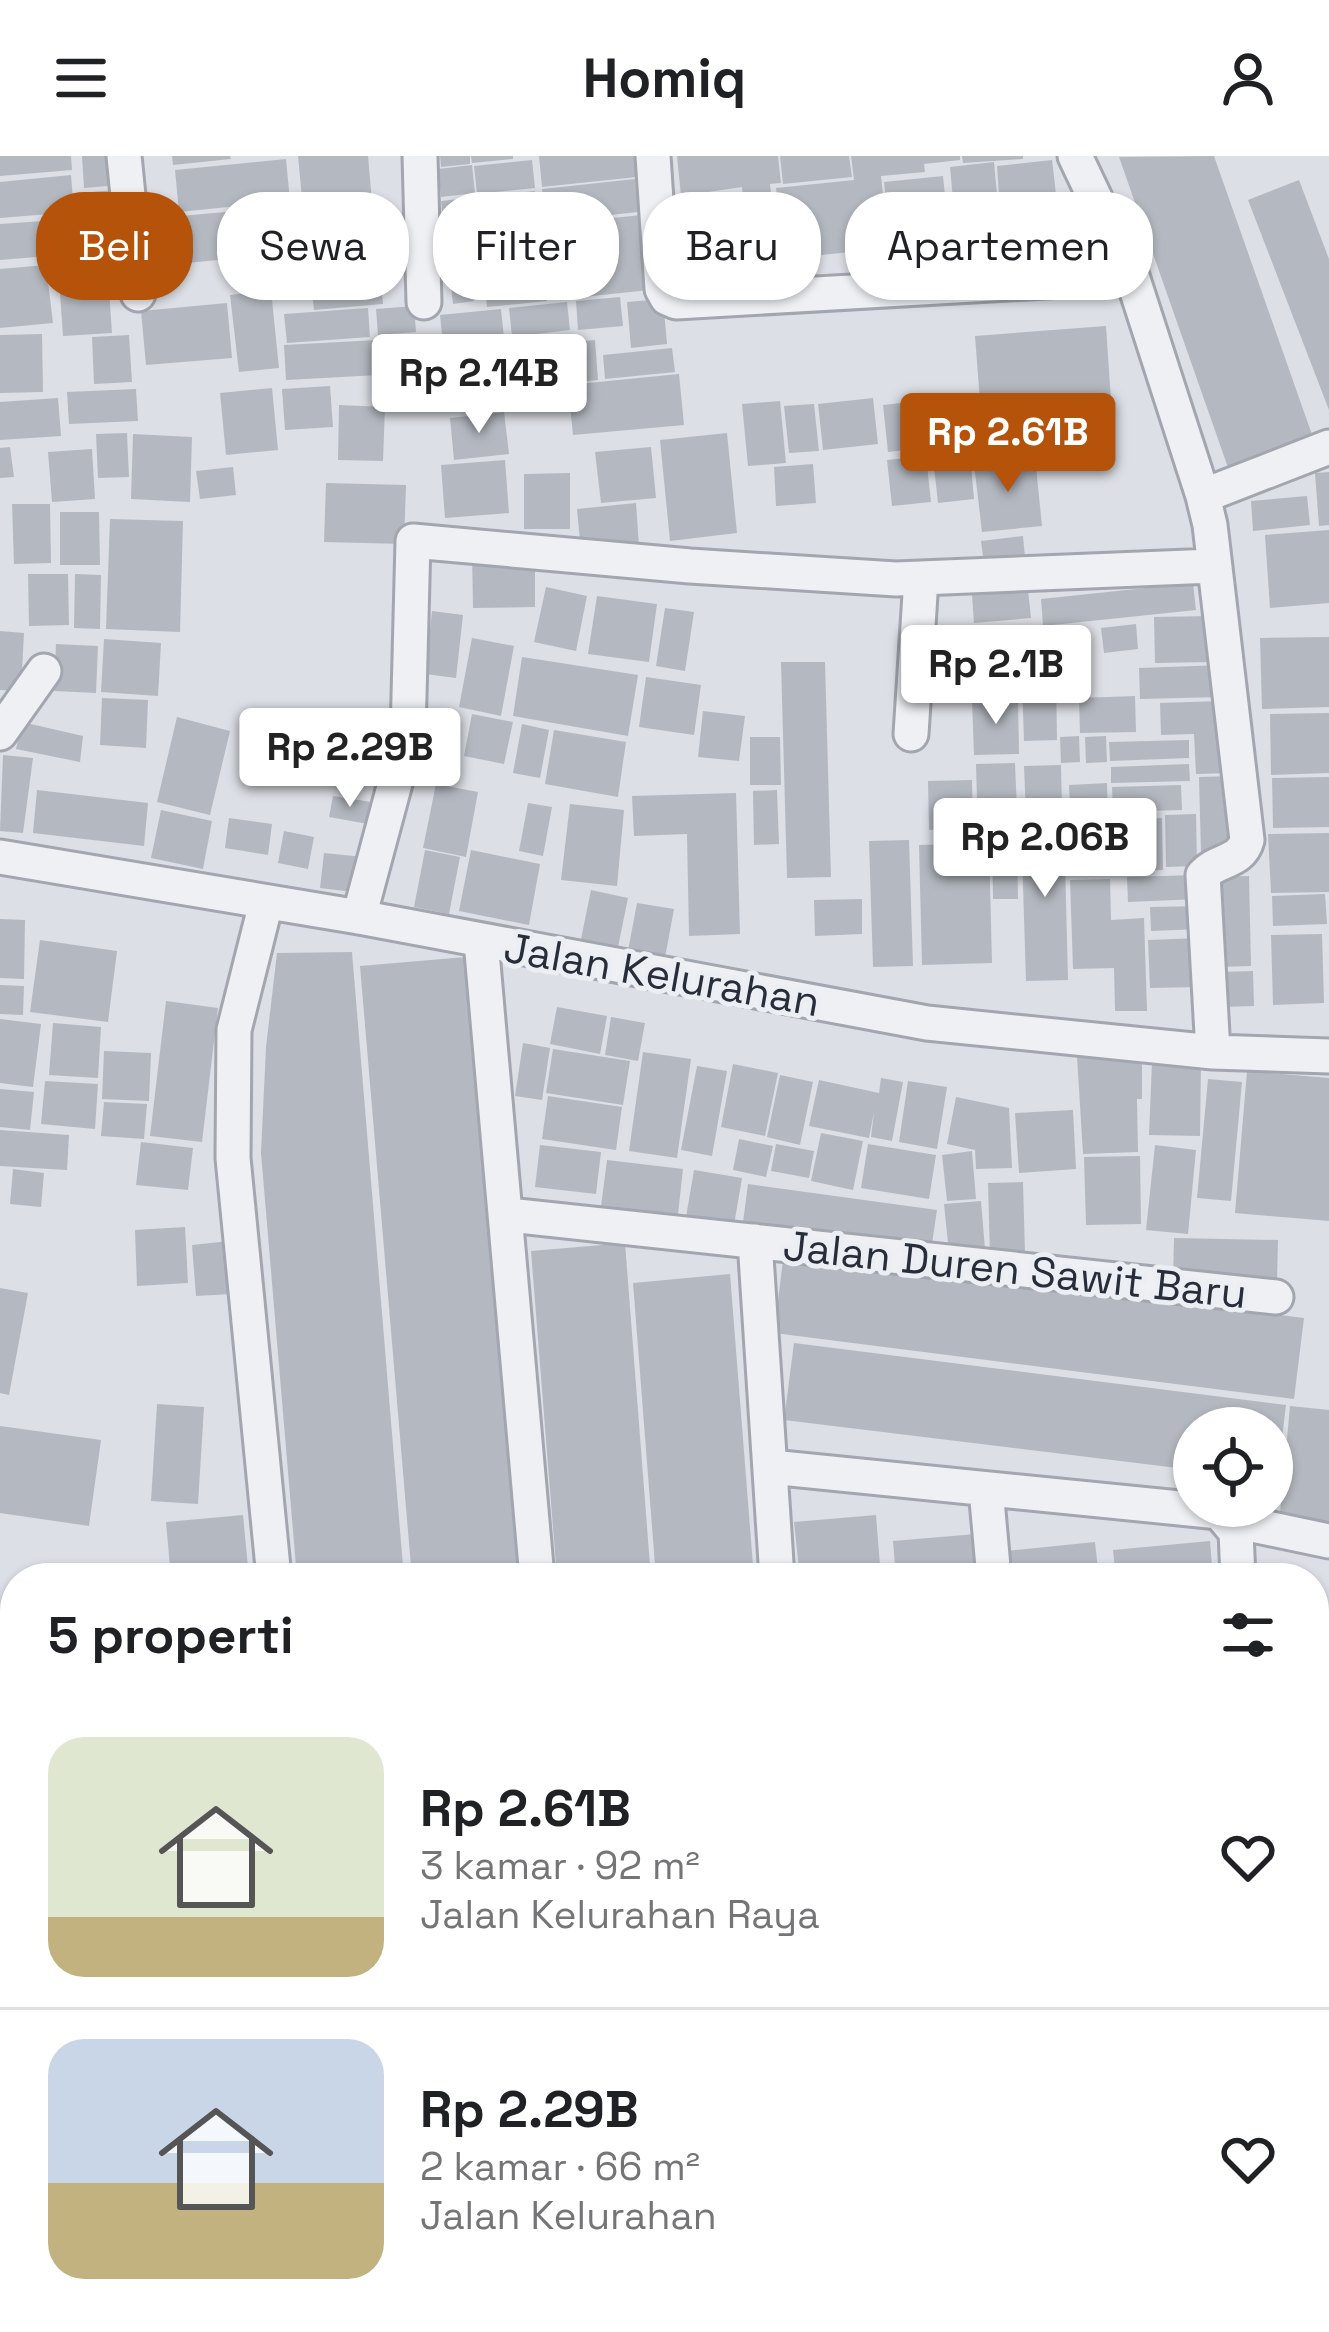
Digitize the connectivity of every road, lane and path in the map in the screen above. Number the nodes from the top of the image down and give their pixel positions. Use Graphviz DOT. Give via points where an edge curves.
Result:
graph roads {
  1 [pos="124,156"];
  2 [pos="420,156"];
  3 [pos="653,156"];
  4 [pos="1076,156"];
  5 [pos="128,192"];
  6 [pos="1093,192"];
  7 [pos="845,292"];
  8 [pos="1140,300"];
  9 [pos="424,302"];
  10 [pos="1329,447"];
  11 [pos="1203,496"];
  12 [pos="1213,566"];
  13 [pos="921,579"];
  14 [pos="44,671"];
  15 [pos="0,733"];
  16 [pos="911,734"];
  17 [pos="0,857"];
  18 [pos="266,903"];
  19 [pos="359,916"];
  20 [pos="481,941"];
  21 [pos="1213,1052"];
  22 [pos="1329,1056"];
  23 [pos="508,1215"];
  24 [pos="755,1241"];
  25 [pos="1276,1297"];
  26 [pos="771,1467"];
  27 [pos="986,1490"];
  28 [pos="1173,1508"];
  29 [pos="1233,1527"];
  30 [pos="1264,1527"];
  31 [pos="1329,1540"];
  32 [pos="273,1563"];
  33 [pos="535,1563"];
  34 [pos="776,1563"];
  35 [pos="993,1563"];
  36 [pos="1237,1563"];
  1 -- 5 [label="street"];
  2 -- 9 [label="street"];
  3 -- 7 [label="street" via="667,298"];
  4 -- 6 [label="street"];
  8 -- 11 [label="street"];
  10 -- 11 [label="street"];
  11 -- 12 [label="street"];
  12 -- 13 [label="street"];
  12 -- 21 [label="street" via="1247,840 1238,856 1203,875"];
  13 -- 16 [label="street"];
  13 -- 19 [label="street" via="412,541 408,735"];
  14 -- 15 [label="street"];
  17 -- 18 [label="street, Jalan Kelurahan"];
  18 -- 19 [label="street, Jalan Kelurahan"];
  18 -- 32 [label="street" via="234,1030 233,1158"];
  19 -- 20 [label="street, Jalan Kelurahan"];
  20 -- 21 [label="street, Jalan Kelurahan" via="927,1023"];
  20 -- 23 [label="street"];
  21 -- 22 [label="street, Jalan Kelurahan"];
  23 -- 24 [label="street, Jalan Duren Sawit Baru"];
  23 -- 33 [label="street"];
  24 -- 25 [label="street, Jalan Duren Sawit Baru"];
  24 -- 26 [label="street, Jalan Duren Sawit Baru"];
  26 -- 27 [label="street"];
  26 -- 34 [label="street, Jalan Duren Sawit Baru"];
  27 -- 28 [label="street"];
  27 -- 35 [label="street"];
  29 -- 36 [label="street"];
  30 -- 31 [label="street"];
}
